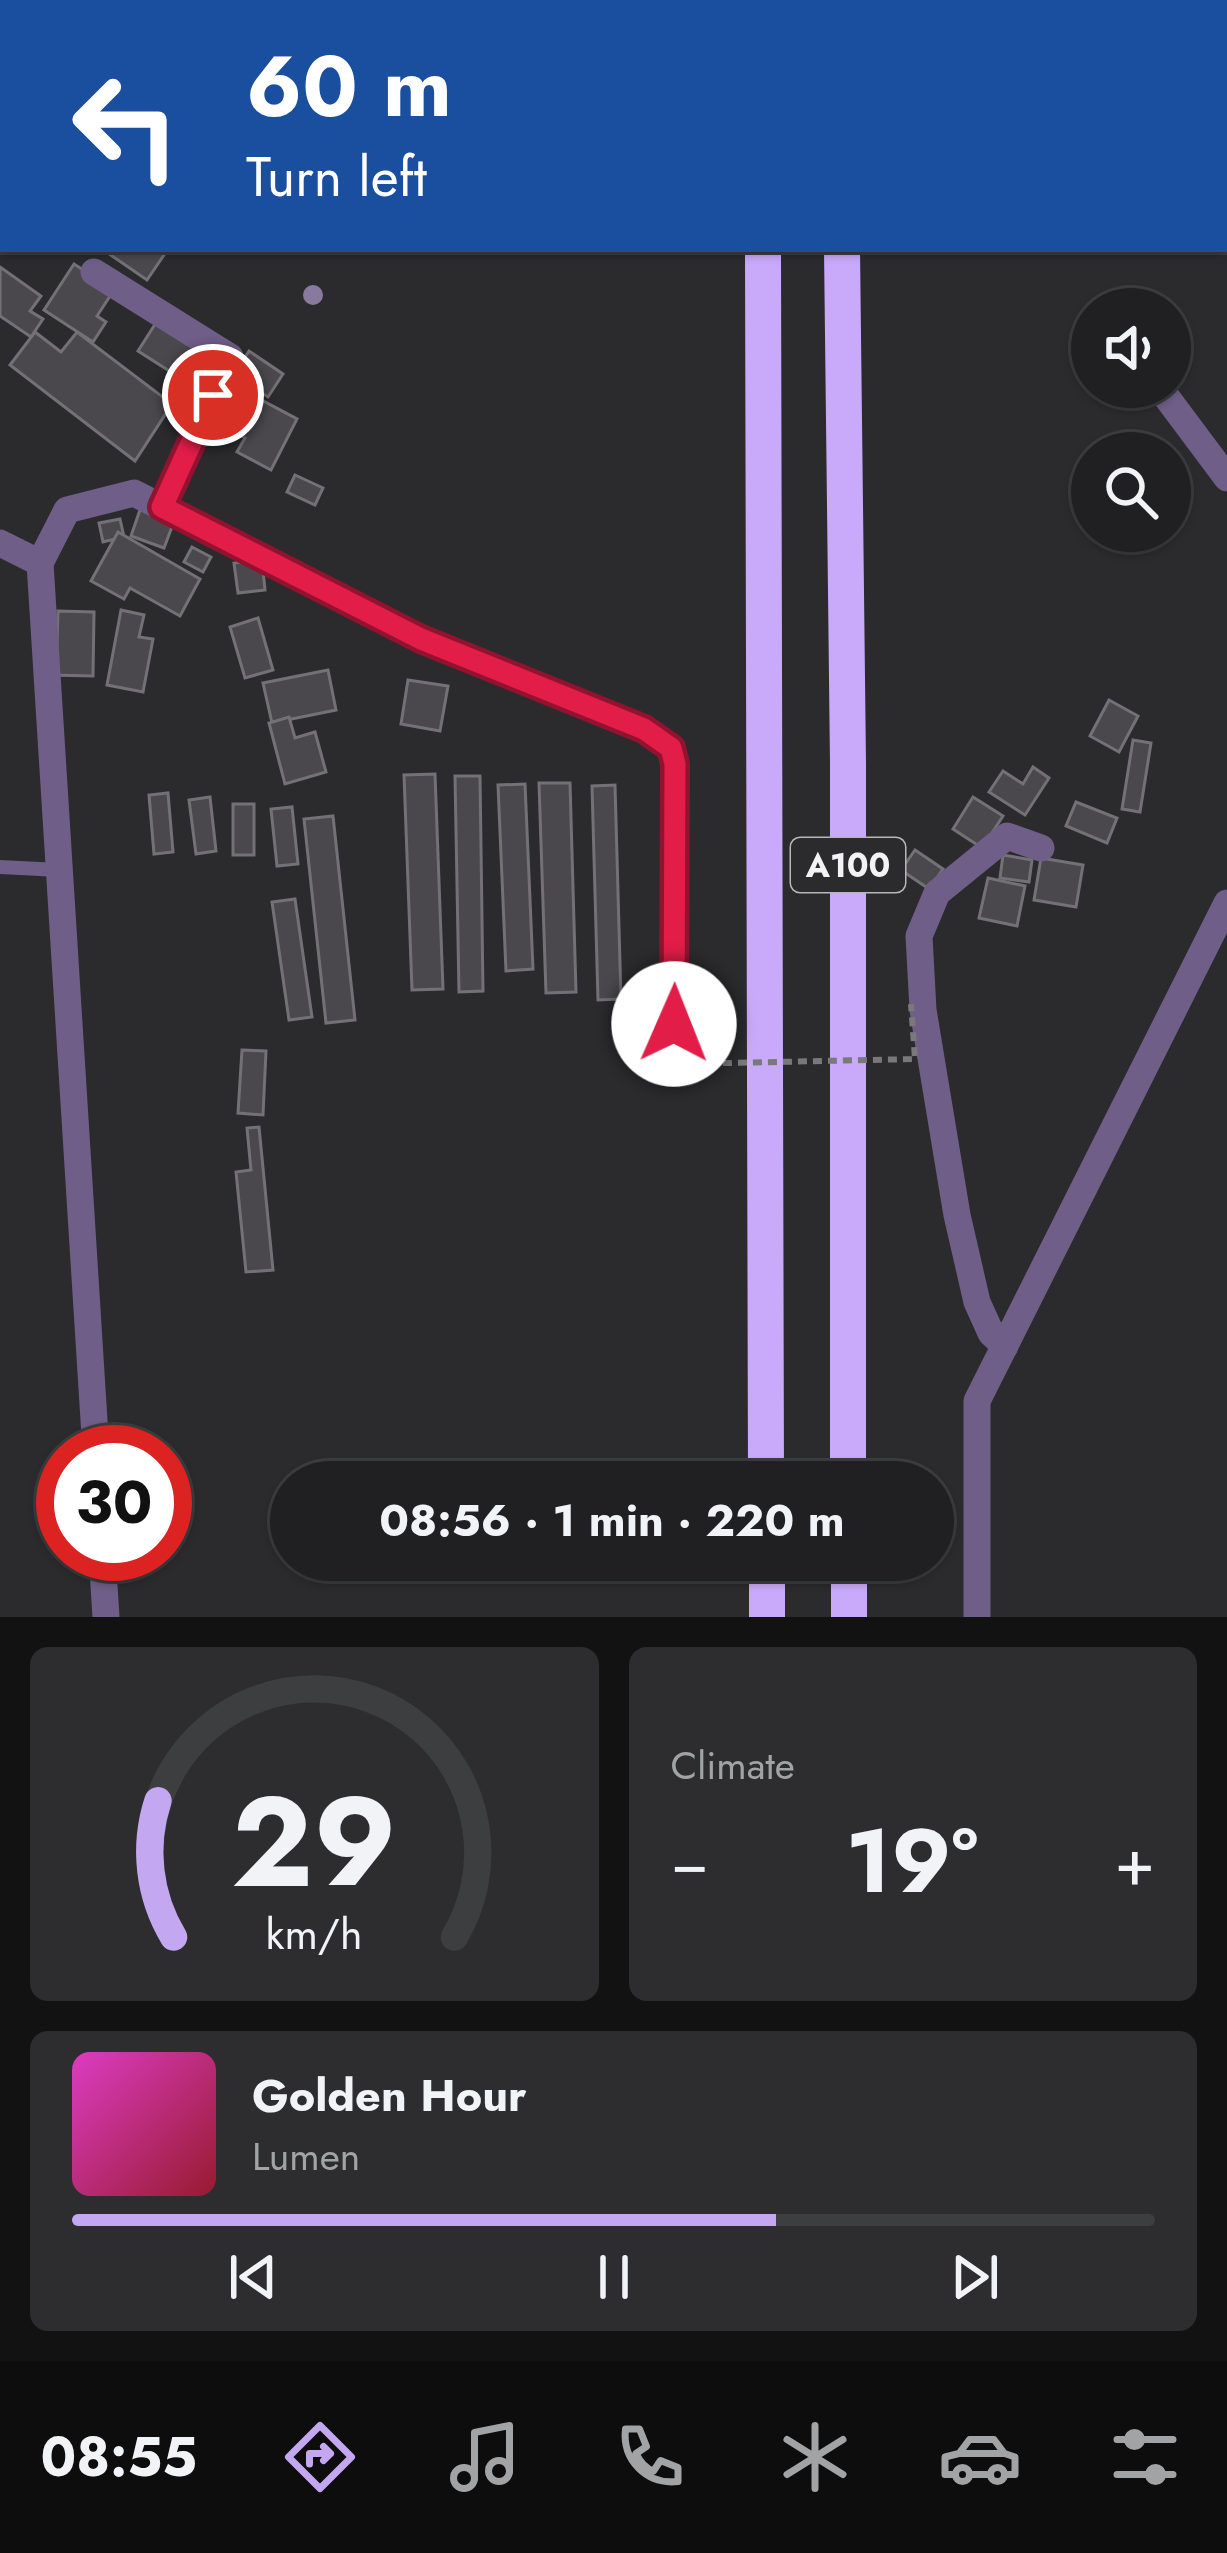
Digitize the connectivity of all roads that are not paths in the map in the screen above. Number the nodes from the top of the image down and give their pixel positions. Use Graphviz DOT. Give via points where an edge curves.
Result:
graph roads {
  1 [pos="763,252"];
  2 [pos="842,252"];
  3 [pos="94,272"];
  4 [pos="1175,408"];
  5 [pos="1227,478"];
  6 [pos="162,507"];
  7 [pos="0,543"];
  8 [pos="40,563"];
  9 [pos="1041,848"];
  10 [pos="0,866"];
  11 [pos="59,870"];
  12 [pos="1227,903"];
  13 [pos="677,1008"];
  14 [pos="1005,1346"];
  15 [pos="93,1425"];
  16 [pos="766,1461"];
  17 [pos="848,1461"];
  18 [pos="104,1581"];
  19 [pos="766,1581"];
  20 [pos="849,1581"];
  21 [pos="106,1617"];
  22 [pos="767,1617"];
  23 [pos="849,1617"];
  24 [pos="977,1617"];
  1 -- 16 [label="highway, A100"];
  2 -- 17 [label="highway, A100 / A100"];
  3 -- 6 [label="street" via="230,357"];
  4 -- 5 [label="street"];
  6 -- 8 [label="street" via="134,493 67,510"];
  6 -- 13 [label="street" via="421,639 644,729 671,748"];
  7 -- 8 [label="street"];
  8 -- 11 [label="street"];
  9 -- 14 [label="street" via="1007,836 937,893 919,936 923,1010 957,1215 977,1302"];
  10 -- 11 [label="lane"];
  11 -- 15 [label="street"];
  12 -- 14 [label="street"];
  14 -- 24 [label="street" via="977,1401"];
  18 -- 21 [label="street"];
  19 -- 22 [label="highway"];
  20 -- 23 [label="highway"];
}
